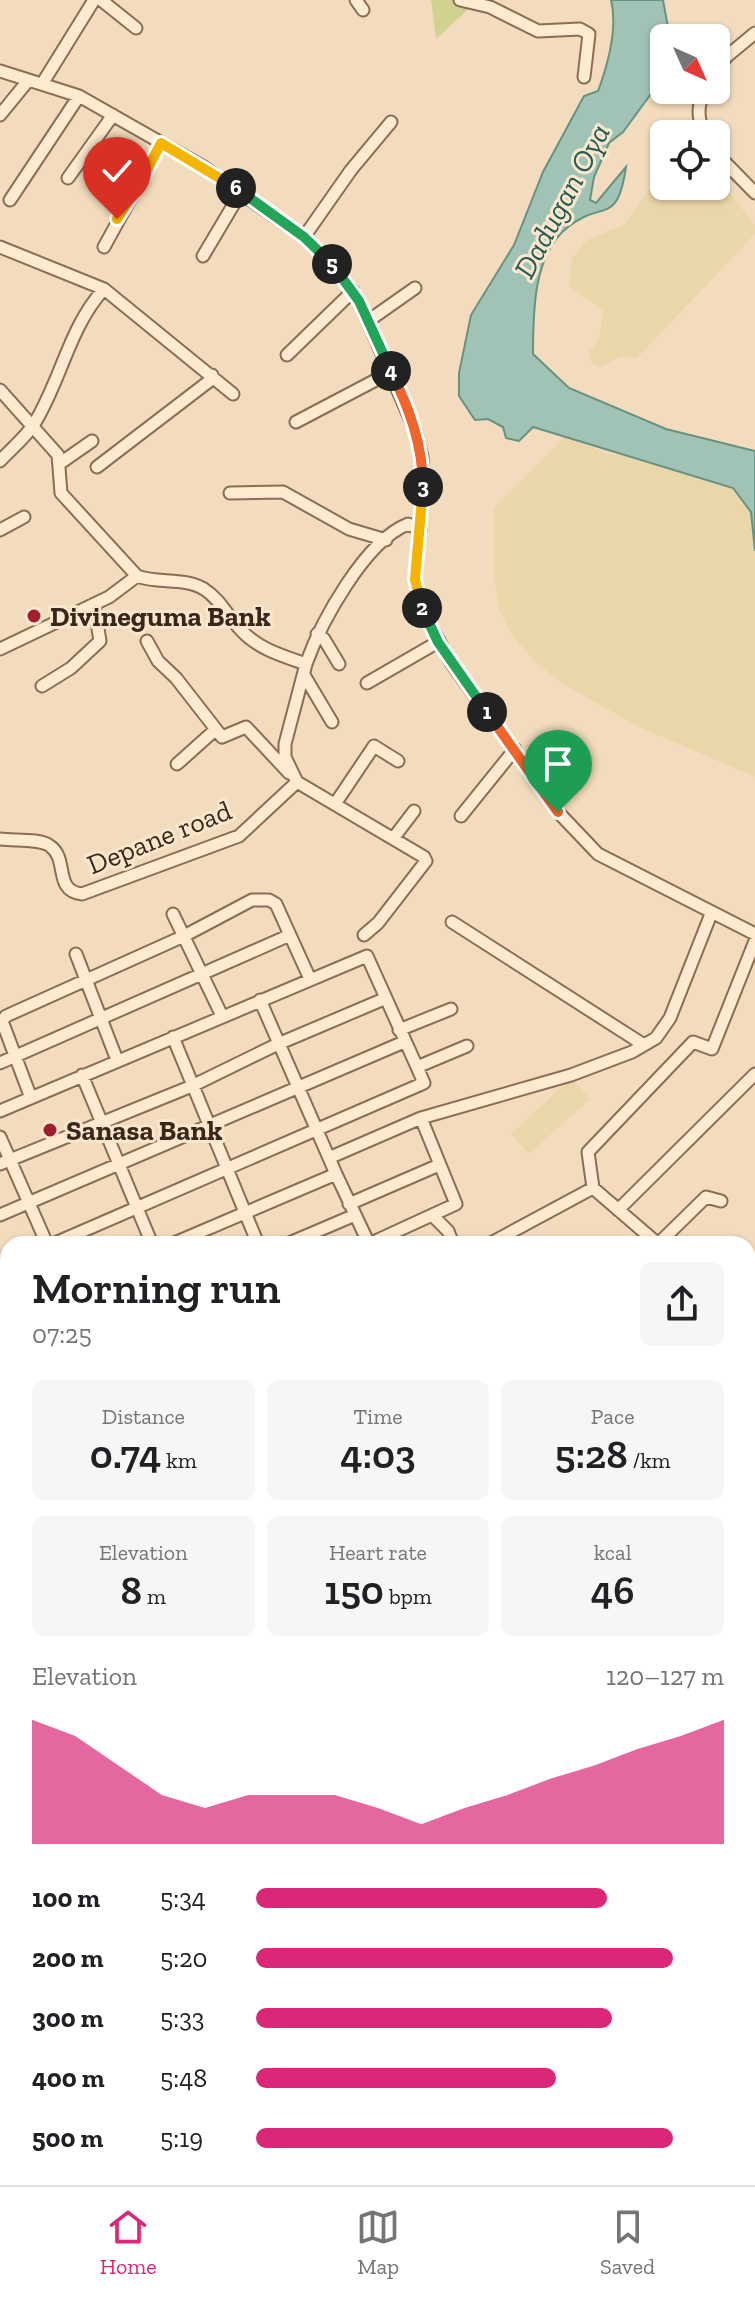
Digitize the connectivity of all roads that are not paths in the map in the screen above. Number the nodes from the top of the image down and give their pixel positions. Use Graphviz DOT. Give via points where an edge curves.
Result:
graph roads {
  1 [pos="94,0"];
  2 [pos="101,0"];
  3 [pos="460,0"];
  4 [pos="136,28"];
  5 [pos="755,33"];
  6 [pos="730,54"];
  7 [pos="0,71"];
  8 [pos="584,77"];
  9 [pos="27,82"];
  10 [pos="42,84"];
  11 [pos="79,96"];
  12 [pos="0,115"];
  13 [pos="113,115"];
  14 [pos="391,122"];
  15 [pos="161,143"];
  16 [pos="730,167"];
  17 [pos="68,178"];
  18 [pos="241,192"];
  19 [pos="755,193"];
  20 [pos="10,200"];
  21 [pos="304,237"];
  22 [pos="0,247"];
  23 [pos="104,247"];
  24 [pos="203,256"];
  25 [pos="415,288"];
  26 [pos="104,289"];
  27 [pos="353,291"];
  28 [pos="368,321"];
  29 [pos="287,355"];
  30 [pos="391,372"];
  31 [pos="212,375"];
  32 [pos="0,390"];
  33 [pos="233,394"];
  34 [pos="296,422"];
  35 [pos="33,426"];
  36 [pos="92,441"];
  37 [pos="0,461"];
  38 [pos="59,464"];
  39 [pos="97,467"];
  40 [pos="230,493"];
  41 [pos="24,517"];
  42 [pos="0,530"];
  43 [pos="420,530"];
  44 [pos="386,540"];
  45 [pos="137,576"];
  46 [pos="94,604"];
  47 [pos="317,634"];
  48 [pos="147,641"];
  49 [pos="438,642"];
  50 [pos="0,649"];
  51 [pos="339,664"];
  52 [pos="305,669"];
  53 [pos="367,683"];
  54 [pos="42,686"];
  55 [pos="332,722"];
  56 [pos="215,730"];
  57 [pos="515,749"];
  58 [pos="398,761"];
  59 [pos="177,764"];
  60 [pos="297,782"];
  61 [pos="335,804"];
  62 [pos="414,811"];
  63 [pos="461,816"];
  64 [pos="395,836"];
  65 [pos="0,839"];
  66 [pos="173,914"];
  67 [pos="711,914"];
  68 [pos="452,922"];
  69 [pos="755,934"];
  70 [pos="290,935"];
  71 [pos="364,935"];
  72 [pos="184,936"];
  73 [pos="755,941"];
  74 [pos="76,954"];
  75 [pos="202,974"];
  76 [pos="85,978"];
  77 [pos="310,979"];
  78 [pos="384,999"];
  79 [pos="260,1000"];
  80 [pos="451,1009"];
  81 [pos="222,1016"];
  82 [pos="102,1019"];
  83 [pos="399,1030"];
  84 [pos="173,1037"];
  85 [pos="404,1042"];
  86 [pos="278,1044"];
  87 [pos="644,1045"];
  88 [pos="467,1046"];
  89 [pos="14,1058"];
  90 [pos="117,1060"];
  91 [pos="0,1063"];
  92 [pos="417,1067"];
  93 [pos="755,1074"];
  94 [pos="82,1075"];
  95 [pos="192,1086"];
  96 [pos="297,1087"];
  97 [pos="31,1098"];
  98 [pos="0,1111"];
  99 [pos="421,1118"];
  100 [pos="102,1125"];
  101 [pos="208,1125"];
  102 [pos="318,1128"];
  103 [pos="0,1137"];
  104 [pos="331,1157"];
  105 [pos="5,1162"];
  106 [pos="117,1164"];
  107 [pos="439,1165"];
  108 [pos="224,1168"];
  109 [pos="336,1174"];
  110 [pos="593,1188"];
  111 [pos="721,1201"];
  112 [pos="27,1203"];
  113 [pos="135,1209"];
  114 [pos="352,1209"];
  115 [pos="618,1210"];
  116 [pos="0,1215"];
  117 [pos="245,1215"];
  118 [pos="432,1215"];
  119 [pos="43,1236"];
  120 [pos="72,1236"];
  121 [pos="148,1236"];
  122 [pos="192,1236"];
  123 [pos="254,1236"];
  124 [pos="302,1236"];
  125 [pos="365,1236"];
  126 [pos="386,1236"];
  127 [pos="450,1236"];
  128 [pos="504,1236"];
  129 [pos="649,1236"];
  130 [pos="666,1236"];
  1 -- 10 [label="street"];
  2 -- 4 [label="street"];
  3 -- 8 [label="street" via="490,7 538,31 580,29 589,34"];
  5 -- 6 [label="street"];
  7 -- 9 [label="street"];
  9 -- 10 [label="street"];
  9 -- 12 [label="street"];
  10 -- 11 [label="street"];
  11 -- 13 [label="street"];
  11 -- 20 [label="street"];
  13 -- 15 [label="street"];
  13 -- 17 [label="street"];
  14 -- 21 [label="street"];
  15 -- 18 [label="street"];
  15 -- 23 [label="street"];
  16 -- 19 [label="street"];
  18 -- 21 [label="street"];
  18 -- 24 [label="street"];
  21 -- 27 [label="street"];
  22 -- 26 [label="street"];
  25 -- 28 [label="street"];
  26 -- 31 [label="street"];
  26 -- 35 [label="street" via="76,333"];
  27 -- 28 [label="street"];
  27 -- 29 [label="street"];
  28 -- 30 [label="street"];
  30 -- 34 [label="street"];
  30 -- 43 [label="street" via="422,457"];
  31 -- 33 [label="street"];
  31 -- 39 [label="street"];
  32 -- 35 [label="street"];
  35 -- 37 [label="street"];
  35 -- 38 [label="street" via="58,455"];
  36 -- 38 [label="street"];
  38 -- 45 [label="street" via="61,493"];
  40 -- 44 [label="street" via="283,492 349,529"];
  41 -- 42 [label="street"];
  43 -- 44 [label="street" via="408,524"];
  43 -- 49 [label="street" via="415,579"];
  44 -- 47 [label="street" via="354,574"];
  45 -- 46 [label="street"];
  45 -- 52 [label="street" via="200,586 220,601 240,630"];
  46 -- 50 [label="street"];
  46 -- 54 [label="street" via="100,641"];
  47 -- 51 [label="street"];
  47 -- 52 [label="street"];
  48 -- 56 [label="street"];
  49 -- 53 [label="street"];
  49 -- 57 [label="street"];
  52 -- 55 [label="street"];
  52 -- 60 [label="street" via="285,744"];
  56 -- 59 [label="street"];
  56 -- 60 [label="street" via="226,738 243,725"];
  57 -- 63 [label="street"];
  57 -- 67 [label="street" via="558,812 598,854"];
  58 -- 61 [label="street" via="374,746"];
  60 -- 61 [label="street"];
  60 -- 65 [label="street, Depane road" via="239,836 82,894 64,884 58,853 47,843"];
  61 -- 64 [label="street"];
  62 -- 64 [label="street"];
  64 -- 71 [label="street" via="426,861"];
  66 -- 72 [label="street"];
  67 -- 69 [label="street"];
  67 -- 87 [label="street" via="670,1018"];
  68 -- 87 [label="street"];
  70 -- 72 [label="street" via="276,904 252,900"];
  70 -- 75 [label="street"];
  70 -- 77 [label="street"];
  72 -- 75 [label="street"];
  72 -- 76 [label="street"];
  73 -- 110 [label="street" via="712,1049 693,1042 588,1152"];
  74 -- 76 [label="street"];
  75 -- 81 [label="street"];
  75 -- 82 [label="street"];
  76 -- 82 [label="street"];
  76 -- 89 [label="street" via="6,1016 2,1021"];
  77 -- 78 [label="street" via="367,956"];
  77 -- 79 [label="street"];
  78 -- 83 [label="street"];
  78 -- 86 [label="street"];
  79 -- 81 [label="street"];
  79 -- 86 [label="street"];
  80 -- 83 [label="street"];
  81 -- 84 [label="street"];
  82 -- 89 [label="street"];
  82 -- 90 [label="street"];
  83 -- 85 [label="street"];
  84 -- 90 [label="street"];
  84 -- 95 [label="street"];
  85 -- 92 [label="street"];
  85 -- 96 [label="street"];
  86 -- 95 [label="street"];
  86 -- 96 [label="street"];
  87 -- 99 [label="street" via="571,1075"];
  88 -- 92 [label="street"];
  89 -- 91 [label="street"];
  89 -- 97 [label="street"];
  90 -- 94 [label="street"];
  92 -- 102 [label="street" via="424,1083"];
  93 -- 115 [label="street"];
  94 -- 97 [label="street"];
  94 -- 100 [label="street"];
  95 -- 100 [label="street"];
  95 -- 101 [label="street"];
  96 -- 101 [label="street"];
  96 -- 102 [label="street"];
  97 -- 98 [label="street"];
  99 -- 104 [label="street"];
  99 -- 107 [label="street"];
  100 -- 105 [label="street"];
  100 -- 106 [label="street"];
  101 -- 106 [label="street"];
  101 -- 108 [label="street"];
  102 -- 104 [label="street"];
  102 -- 108 [label="street"];
  103 -- 105 [label="street"];
  104 -- 109 [label="street"];
  105 -- 112 [label="street"];
  106 -- 112 [label="street"];
  106 -- 113 [label="street"];
  107 -- 114 [label="street"];
  107 -- 118 [label="street" via="456,1204"];
  108 -- 113 [label="street"];
  108 -- 117 [label="street"];
  109 -- 114 [label="street"];
  109 -- 117 [label="street"];
  110 -- 115 [label="street"];
  110 -- 128 [label="street"];
  111 -- 130 [label="street" via="706,1197"];
  112 -- 116 [label="street"];
  112 -- 119 [label="street"];
  113 -- 120 [label="street"];
  113 -- 121 [label="street"];
  114 -- 124 [label="street"];
  114 -- 125 [label="street"];
  115 -- 129 [label="street"];
  117 -- 122 [label="street"];
  117 -- 123 [label="street"];
  118 -- 126 [label="street"];
  118 -- 127 [label="street"];
}
